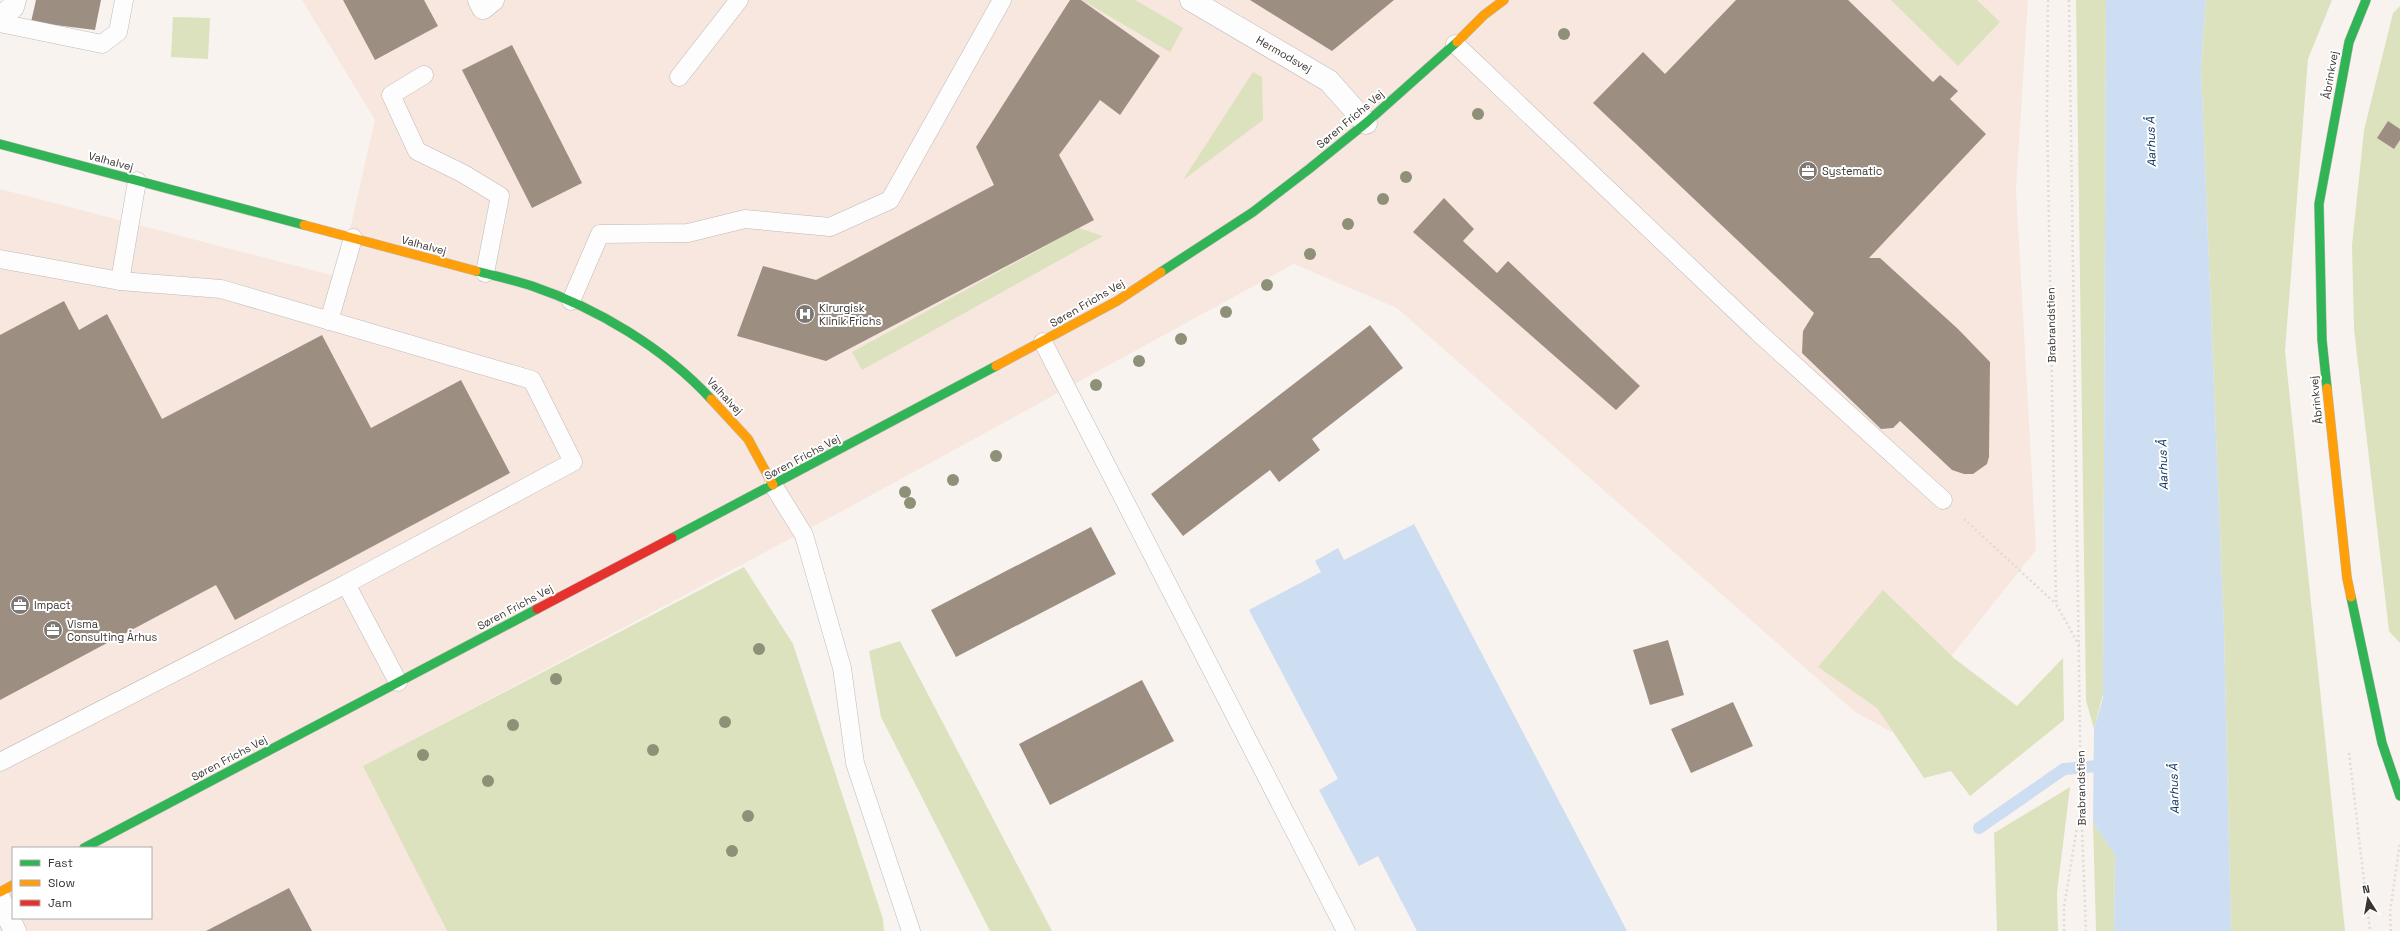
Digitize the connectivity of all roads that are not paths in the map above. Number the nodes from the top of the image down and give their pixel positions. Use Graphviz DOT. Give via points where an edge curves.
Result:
graph roads {
  1 [pos="15,0"];
  2 [pos="124,0"];
  3 [pos="739,0"];
  4 [pos="1002,0"];
  5 [pos="1191,0"];
  6 [pos="1495,0"];
  7 [pos="1504,0"];
  8 [pos="2366,0"];
  9 [pos="1484,15"];
  10 [pos="0,17"];
  11 [pos="0,23"];
  12 [pos="1455,44"];
  13 [pos="424,75"];
  14 [pos="679,77"];
  15 [pos="1366,123"];
  16 [pos="0,144"];
  17 [pos="137,180"];
  18 [pos="353,238"];
  19 [pos="0,259"];
  20 [pos="485,273"];
  21 [pos="120,280"];
  22 [pos="572,301"];
  23 [pos="329,320"];
  24 [pos="1043,342"];
  25 [pos="773,486"];
  26 [pos="1943,500"];
  27 [pos="346,584"];
  28 [pos="398,682"];
  29 [pos="0,762"];
  30 [pos="2400,796"];
  31 [pos="86,847"];
  32 [pos="12,886"];
  33 [pos="0,892"];
  34 [pos="0,900"];
  35 [pos="15,931"];
  36 [pos="911,931"];
  37 [pos="1346,931"];
  1 -- 10 [label="street" via="13,6"];
  2 -- 11 [label="lane" via="118,32 102,44"];
  3 -- 14 [label="lane"];
  4 -- 22 [label="lane" via="890,200 830,227 745,219 688,233 600,234"];
  5 -- 15 [label="street, Hermodsvej" via="1329,81"];
  6 -- 9 [label="street, Søren Frichs Vej"];
  7 -- 9 [label="street, Søren Frichs Vej"];
  8 -- 30 [label="street, Åbrinkvej" via="2348,42 2319,204 2322,340 2347,578 2382,743"];
  9 -- 12 [label="street, Søren Frichs Vej"];
  12 -- 15 [label="street, Søren Frichs Vej"];
  12 -- 26 [label="lane" via="1753,327"];
  13 -- 20 [label="lane" via="391,95 417,151 462,173 500,196"];
  15 -- 24 [label="street, Søren Frichs Vej" via="1253,212 1117,301"];
  16 -- 17 [label="street, Valhalvej"];
  17 -- 18 [label="street, Valhalvej"];
  17 -- 21 [label="lane"];
  18 -- 20 [label="street, Valhalvej"];
  18 -- 23 [label="lane"];
  19 -- 21 [label="lane"];
  20 -- 22 [label="street, Valhalvej" via="532,286"];
  21 -- 23 [label="lane" via="221,289"];
  22 -- 25 [label="street, Valhalvej" via="629,332 706,392 750,442"];
  23 -- 27 [label="lane" via="532,380 573,462"];
  24 -- 25 [label="street, Søren Frichs Vej"];
  24 -- 37 [label="lane"];
  25 -- 28 [label="street, Søren Frichs Vej"];
  25 -- 36 [label="lane" via="804,535 842,668 855,763"];
  27 -- 28 [label="lane"];
  27 -- 29 [label="lane"];
  28 -- 31 [label="street, Søren Frichs Vej"];
  32 -- 33 [label="street"];
  34 -- 35 [label="street"];
}
